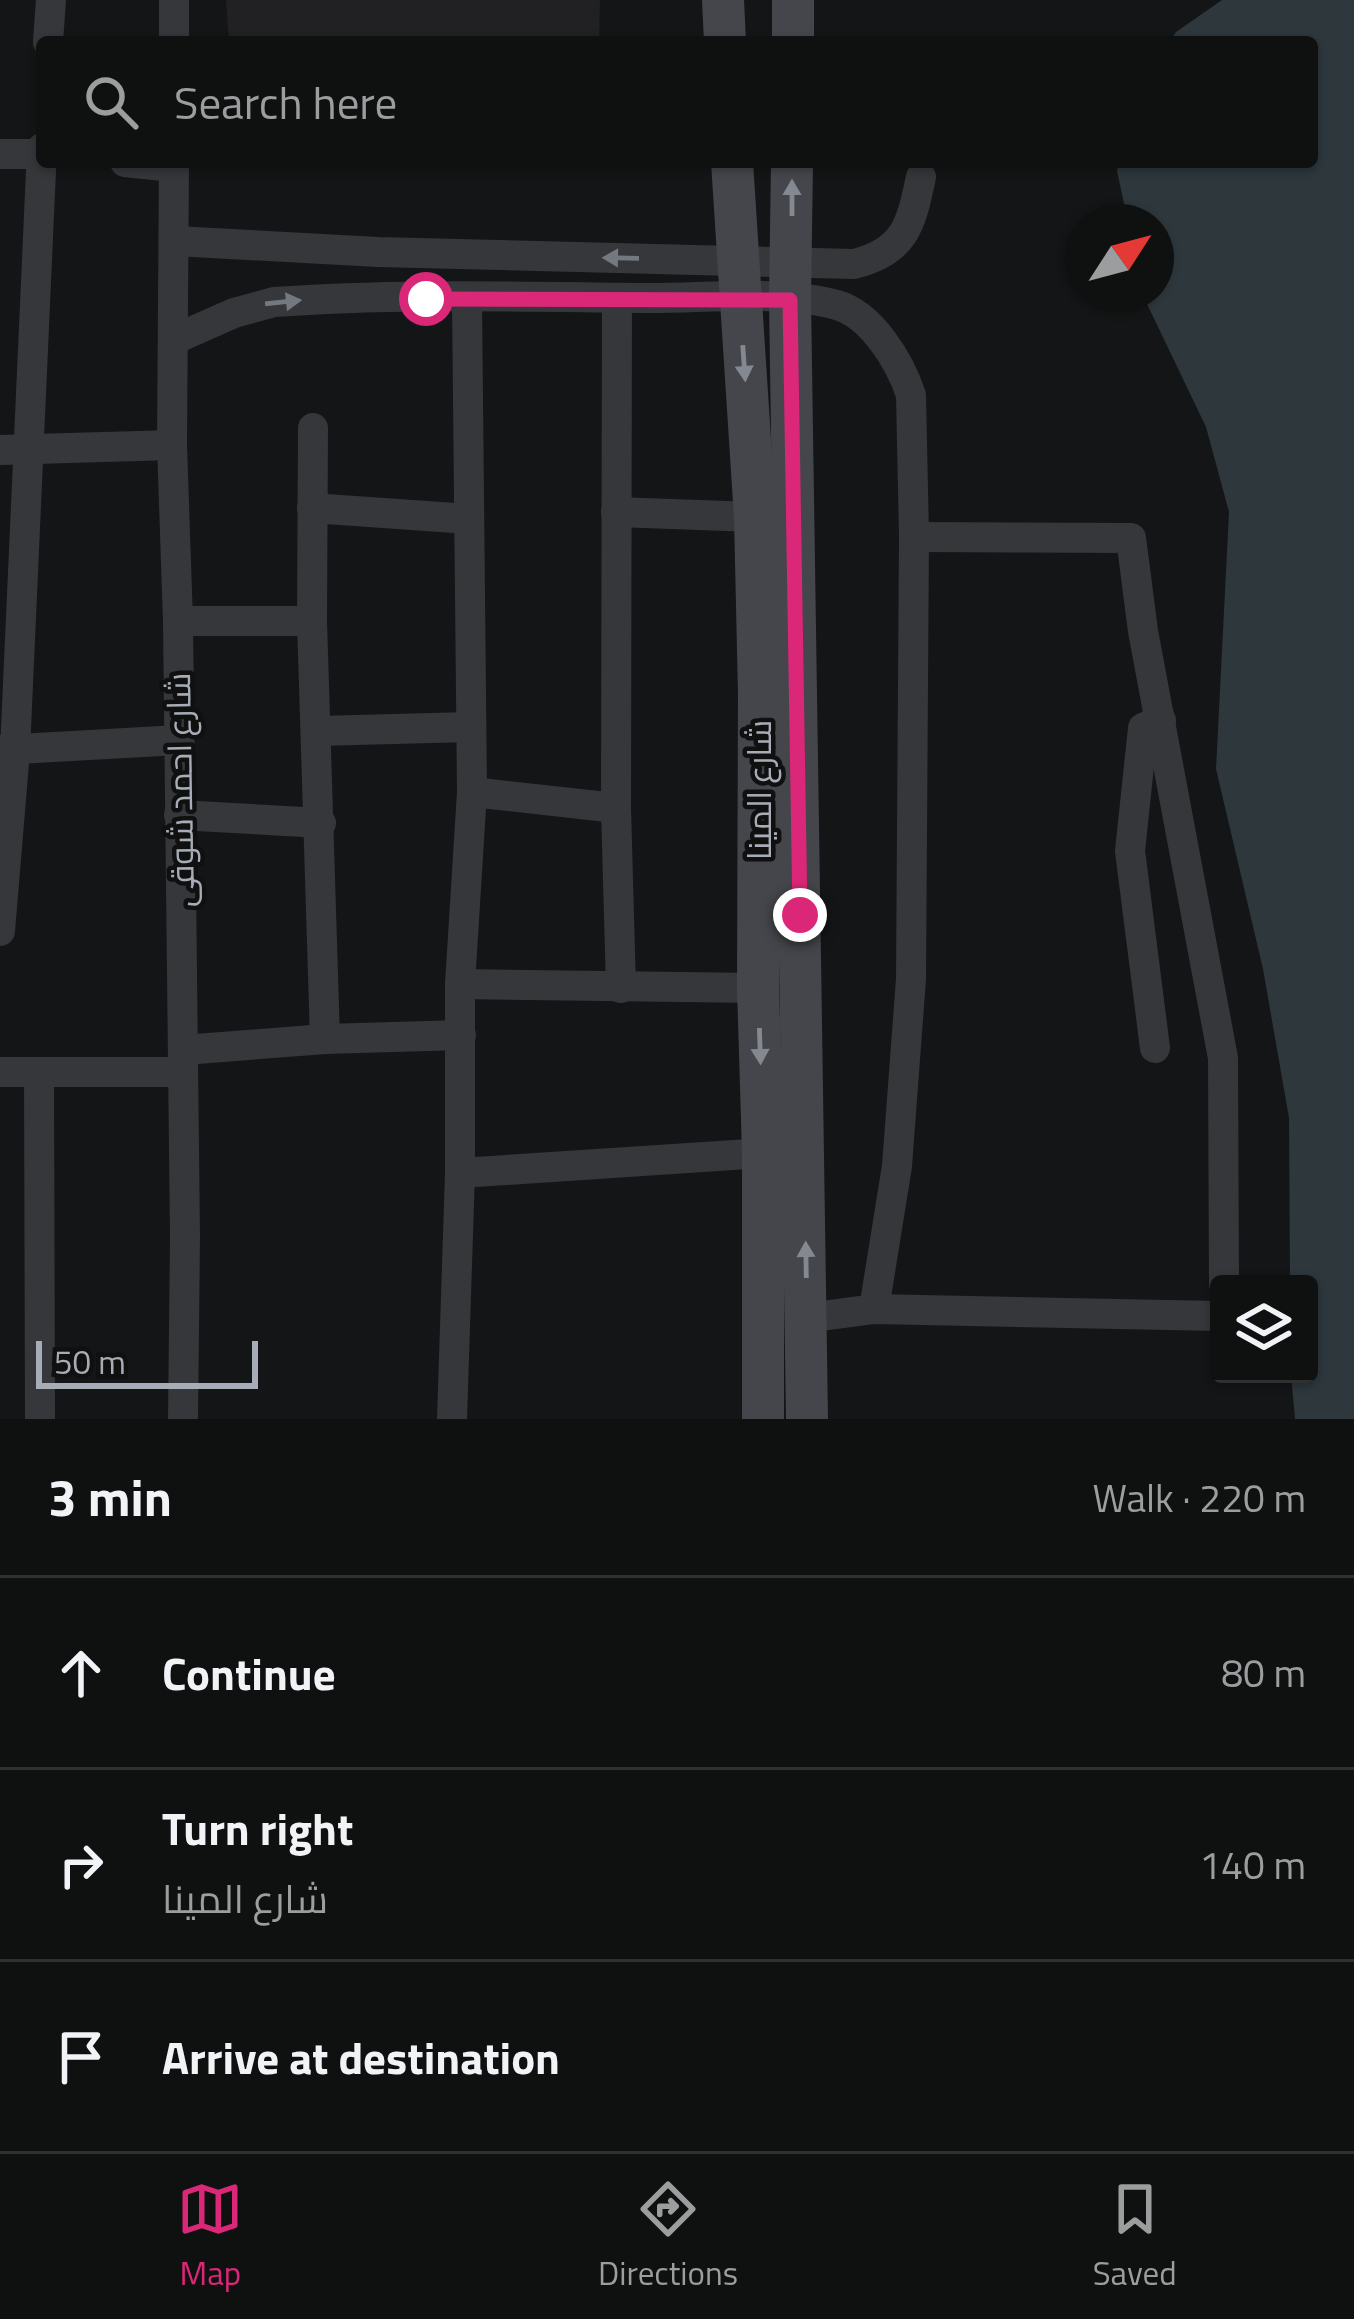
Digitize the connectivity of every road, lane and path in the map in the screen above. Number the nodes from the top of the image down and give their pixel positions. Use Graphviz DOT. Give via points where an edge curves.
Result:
graph roads {
  1 [pos="51,0"];
  2 [pos="174,0"];
  3 [pos="723,0"];
  4 [pos="793,0"];
  5 [pos="48,36"];
  6 [pos="174,36"];
  7 [pos="725,36"];
  8 [pos="793,36"];
  9 [pos="36,152"];
  10 [pos="0,154"];
  11 [pos="41,168"];
  12 [pos="174,168"];
  13 [pos="732,168"];
  14 [pos="792,168"];
  15 [pos="921,177"];
  16 [pos="175,242"];
  17 [pos="739,279"];
  18 [pos="791,281"];
  19 [pos="617,298"];
  20 [pos="467,299"];
  21 [pos="173,340"];
  22 [pos="314,428"];
  23 [pos="172,446"];
  24 [pos="14,451"];
  25 [pos="312,508"];
  26 [pos="616,512"];
  27 [pos="755,517"];
  28 [pos="470,518"];
  29 [pos="914,537"];
  30 [pos="178,621"];
  31 [pos="313,621"];
  32 [pos="1161,720"];
  33 [pos="470,727"];
  34 [pos="318,731"];
  35 [pos="179,740"];
  36 [pos="8,750"];
  37 [pos="472,792"];
  38 [pos="616,808"];
  39 [pos="179,815"];
  40 [pos="321,823"];
  41 [pos="0,931"];
  42 [pos="460,984"];
  43 [pos="621,988"];
  44 [pos="758,988"];
  45 [pos="461,1035"];
  46 [pos="325,1039"];
  47 [pos="1155,1048"];
  48 [pos="182,1061"];
  49 [pos="0,1072"];
  50 [pos="39,1072"];
  51 [pos="783,1151"];
  52 [pos="460,1173"];
  53 [pos="1225,1275"];
  54 [pos="874,1310"];
  55 [pos="1210,1316"];
  56 [pos="807,1318"];
  57 [pos="40,1419"];
  58 [pos="183,1419"];
  59 [pos="452,1419"];
  60 [pos="763,1419"];
  61 [pos="807,1419"];
  1 -- 5 [label="street"];
  2 -- 6 [label="street"];
  3 -- 7 [label="main road"];
  4 -- 8 [label="main road"];
  9 -- 10 [label="street"];
  11 -- 24 [label="street"];
  12 -- 16 [label="street, شارع احمد شوقى"];
  13 -- 17 [label="main road, شارع المينا"];
  18 -- 14 [label="main road, شارع المينا, one-way"];
  15 -- 18 [label="street" via="910,224 887,251"];
  17 -- 16 [label="street, one-way"];
  16 -- 21 [label="street, شارع احمد شوقى"];
  17 -- 18 [label="street"];
  17 -- 19 [label="street"];
  17 -- 27 [label="main road, شارع المينا, one-way"];
  18 -- 29 [label="street" via="855,314 904,374"];
  18 -- 51 [label="main road, شارع المينا"];
  19 -- 20 [label="street"];
  19 -- 26 [label="street"];
  21 -- 20 [label="street, one-way" via="274,302"];
  20 -- 28 [label="street"];
  21 -- 23 [label="street, شارع احمد شوقى"];
  22 -- 25 [label="street"];
  23 -- 24 [label="street"];
  23 -- 30 [label="street, شارع احمد شوقى"];
  24 -- 36 [label="street"];
  25 -- 28 [label="street"];
  25 -- 31 [label="street"];
  26 -- 27 [label="street"];
  26 -- 38 [label="street"];
  27 -- 44 [label="main road, شارع المينا"];
  28 -- 33 [label="street"];
  29 -- 32 [label="street" via="1131,538"];
  29 -- 54 [label="street" via="911,979 897,1166"];
  30 -- 31 [label="street"];
  30 -- 35 [label="street, شارع احمد شوقى"];
  31 -- 34 [label="street"];
  32 -- 47 [label="street" via="1143,728 1130,851"];
  32 -- 53 [label="street" via="1223,1058"];
  33 -- 34 [label="street"];
  33 -- 37 [label="street"];
  34 -- 40 [label="street"];
  35 -- 36 [label="street"];
  35 -- 39 [label="street, شارع احمد شوقى"];
  36 -- 41 [label="street"];
  37 -- 38 [label="street"];
  37 -- 42 [label="street"];
  38 -- 43 [label="street"];
  39 -- 40 [label="street"];
  39 -- 48 [label="street, شارع احمد شوقى"];
  40 -- 46 [label="street"];
  42 -- 43 [label="street"];
  42 -- 45 [label="street"];
  43 -- 44 [label="street"];
  44 -- 51 [label="main road, شارع المينا, one-way"];
  45 -- 46 [label="street"];
  45 -- 52 [label="street"];
  46 -- 48 [label="street"];
  48 -- 50 [label="street"];
  48 -- 58 [label="street, شارع احمد شوقى"];
  49 -- 50 [label="street"];
  50 -- 57 [label="street"];
  51 -- 52 [label="street"];
  56 -- 51 [label="main road, شارع المينا, one-way"];
  51 -- 60 [label="main road, شارع المينا"];
  52 -- 59 [label="street"];
  54 -- 55 [label="street"];
  54 -- 56 [label="street"];
  56 -- 61 [label="main road, شارع المينا"];
}
